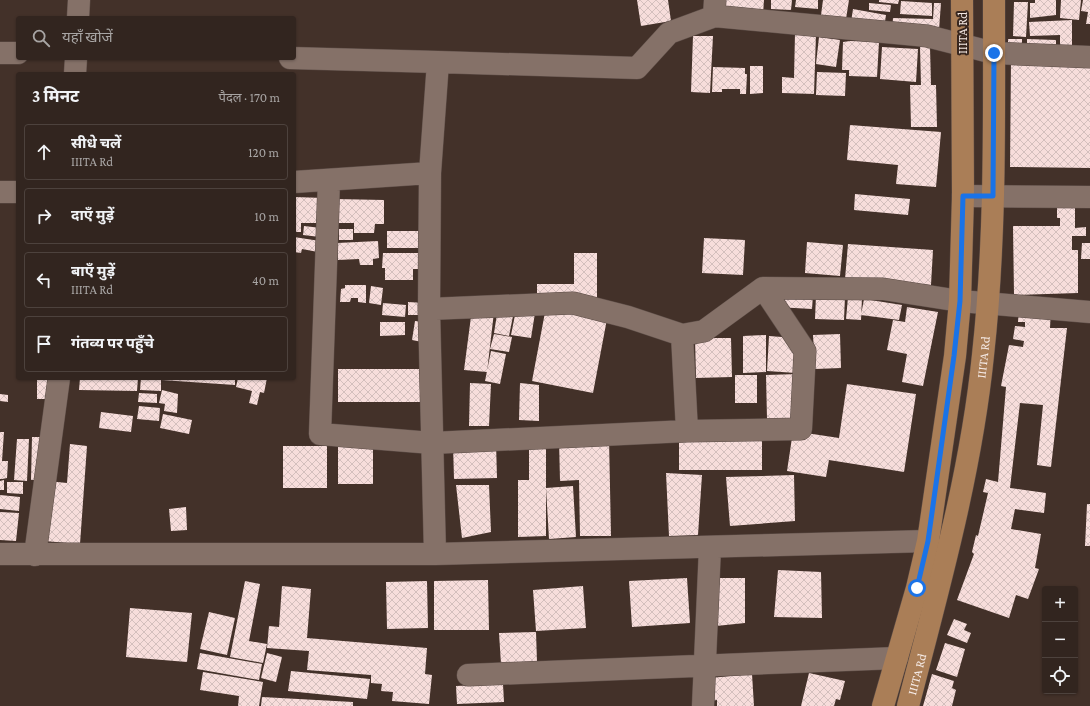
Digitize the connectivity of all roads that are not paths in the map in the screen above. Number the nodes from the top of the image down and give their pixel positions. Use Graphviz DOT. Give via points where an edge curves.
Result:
graph roads {
  1 [pos="79,0"];
  2 [pos="962,0"];
  3 [pos="994,0"];
  4 [pos="715,8"];
  5 [pos="78,16"];
  6 [pos="962,46"];
  7 [pos="0,53"];
  8 [pos="16,53"];
  9 [pos="994,53"];
  10 [pos="1090,57"];
  11 [pos="296,58"];
  12 [pos="76,60"];
  13 [pos="438,62"];
  14 [pos="75,72"];
  15 [pos="430,173"];
  16 [pos="329,180"];
  17 [pos="296,182"];
  18 [pos="0,192"];
  19 [pos="16,192"];
  20 [pos="963,196"];
  21 [pos="993,196"];
  22 [pos="1090,197"];
  23 [pos="763,288"];
  24 [pos="960,301"];
  25 [pos="987,303"];
  26 [pos="429,309"];
  27 [pos="1090,312"];
  28 [pos="682,335"];
  29 [pos="59,380"];
  30 [pos="687,431"];
  31 [pos="432,443"];
  32 [pos="928,541"];
  33 [pos="710,547"];
  34 [pos="0,554"];
  35 [pos="435,554"];
  36 [pos="35,555"];
  37 [pos="897,658"];
  38 [pos="705,665"];
  39 [pos="468,675"];
  40 [pos="703,706"];
  41 [pos="883,706"];
  42 [pos="908,706"];
  1 -- 5 [label="street"];
  2 -- 6 [label="main road, IIITA Rd"];
  3 -- 9 [label="main road, IIITA Rd"];
  4 -- 6 [label="street" via="927,36"];
  4 -- 13 [label="street" via="669,33 637,68"];
  6 -- 9 [label="street"];
  6 -- 20 [label="main road, IIITA Rd"];
  7 -- 8 [label="street"];
  9 -- 10 [label="street"];
  9 -- 21 [label="main road, IIITA Rd"];
  11 -- 13 [label="street"];
  12 -- 14 [label="street"];
  13 -- 15 [label="street"];
  15 -- 16 [label="street"];
  15 -- 26 [label="street"];
  16 -- 17 [label="street"];
  16 -- 31 [label="street" via="320,434"];
  18 -- 19 [label="street"];
  20 -- 21 [label="street"];
  20 -- 24 [label="main road, IIITA Rd"];
  21 -- 22 [label="street"];
  21 -- 25 [label="main road, IIITA Rd"];
  23 -- 24 [label="street" via="883,289"];
  23 -- 28 [label="street" via="704,331"];
  23 -- 30 [label="street" via="805,351 801,429"];
  24 -- 25 [label="street"];
  24 -- 32 [label="main road, IIITA Rd"];
  25 -- 27 [label="street"];
  25 -- 42 [label="main road, IIITA Rd" via="983,356 965,474"];
  26 -- 28 [label="street" via="573,304 628,317"];
  26 -- 31 [label="street"];
  28 -- 30 [label="street"];
  29 -- 36 [label="street"];
  30 -- 31 [label="street"];
  31 -- 35 [label="street"];
  32 -- 33 [label="street"];
  32 -- 37 [label="main road, IIITA Rd"];
  33 -- 35 [label="street"];
  33 -- 38 [label="street"];
  34 -- 36 [label="street"];
  35 -- 36 [label="street"];
  37 -- 38 [label="street"];
  37 -- 41 [label="main road, IIITA Rd"];
  38 -- 39 [label="street"];
  38 -- 40 [label="street"];
}
